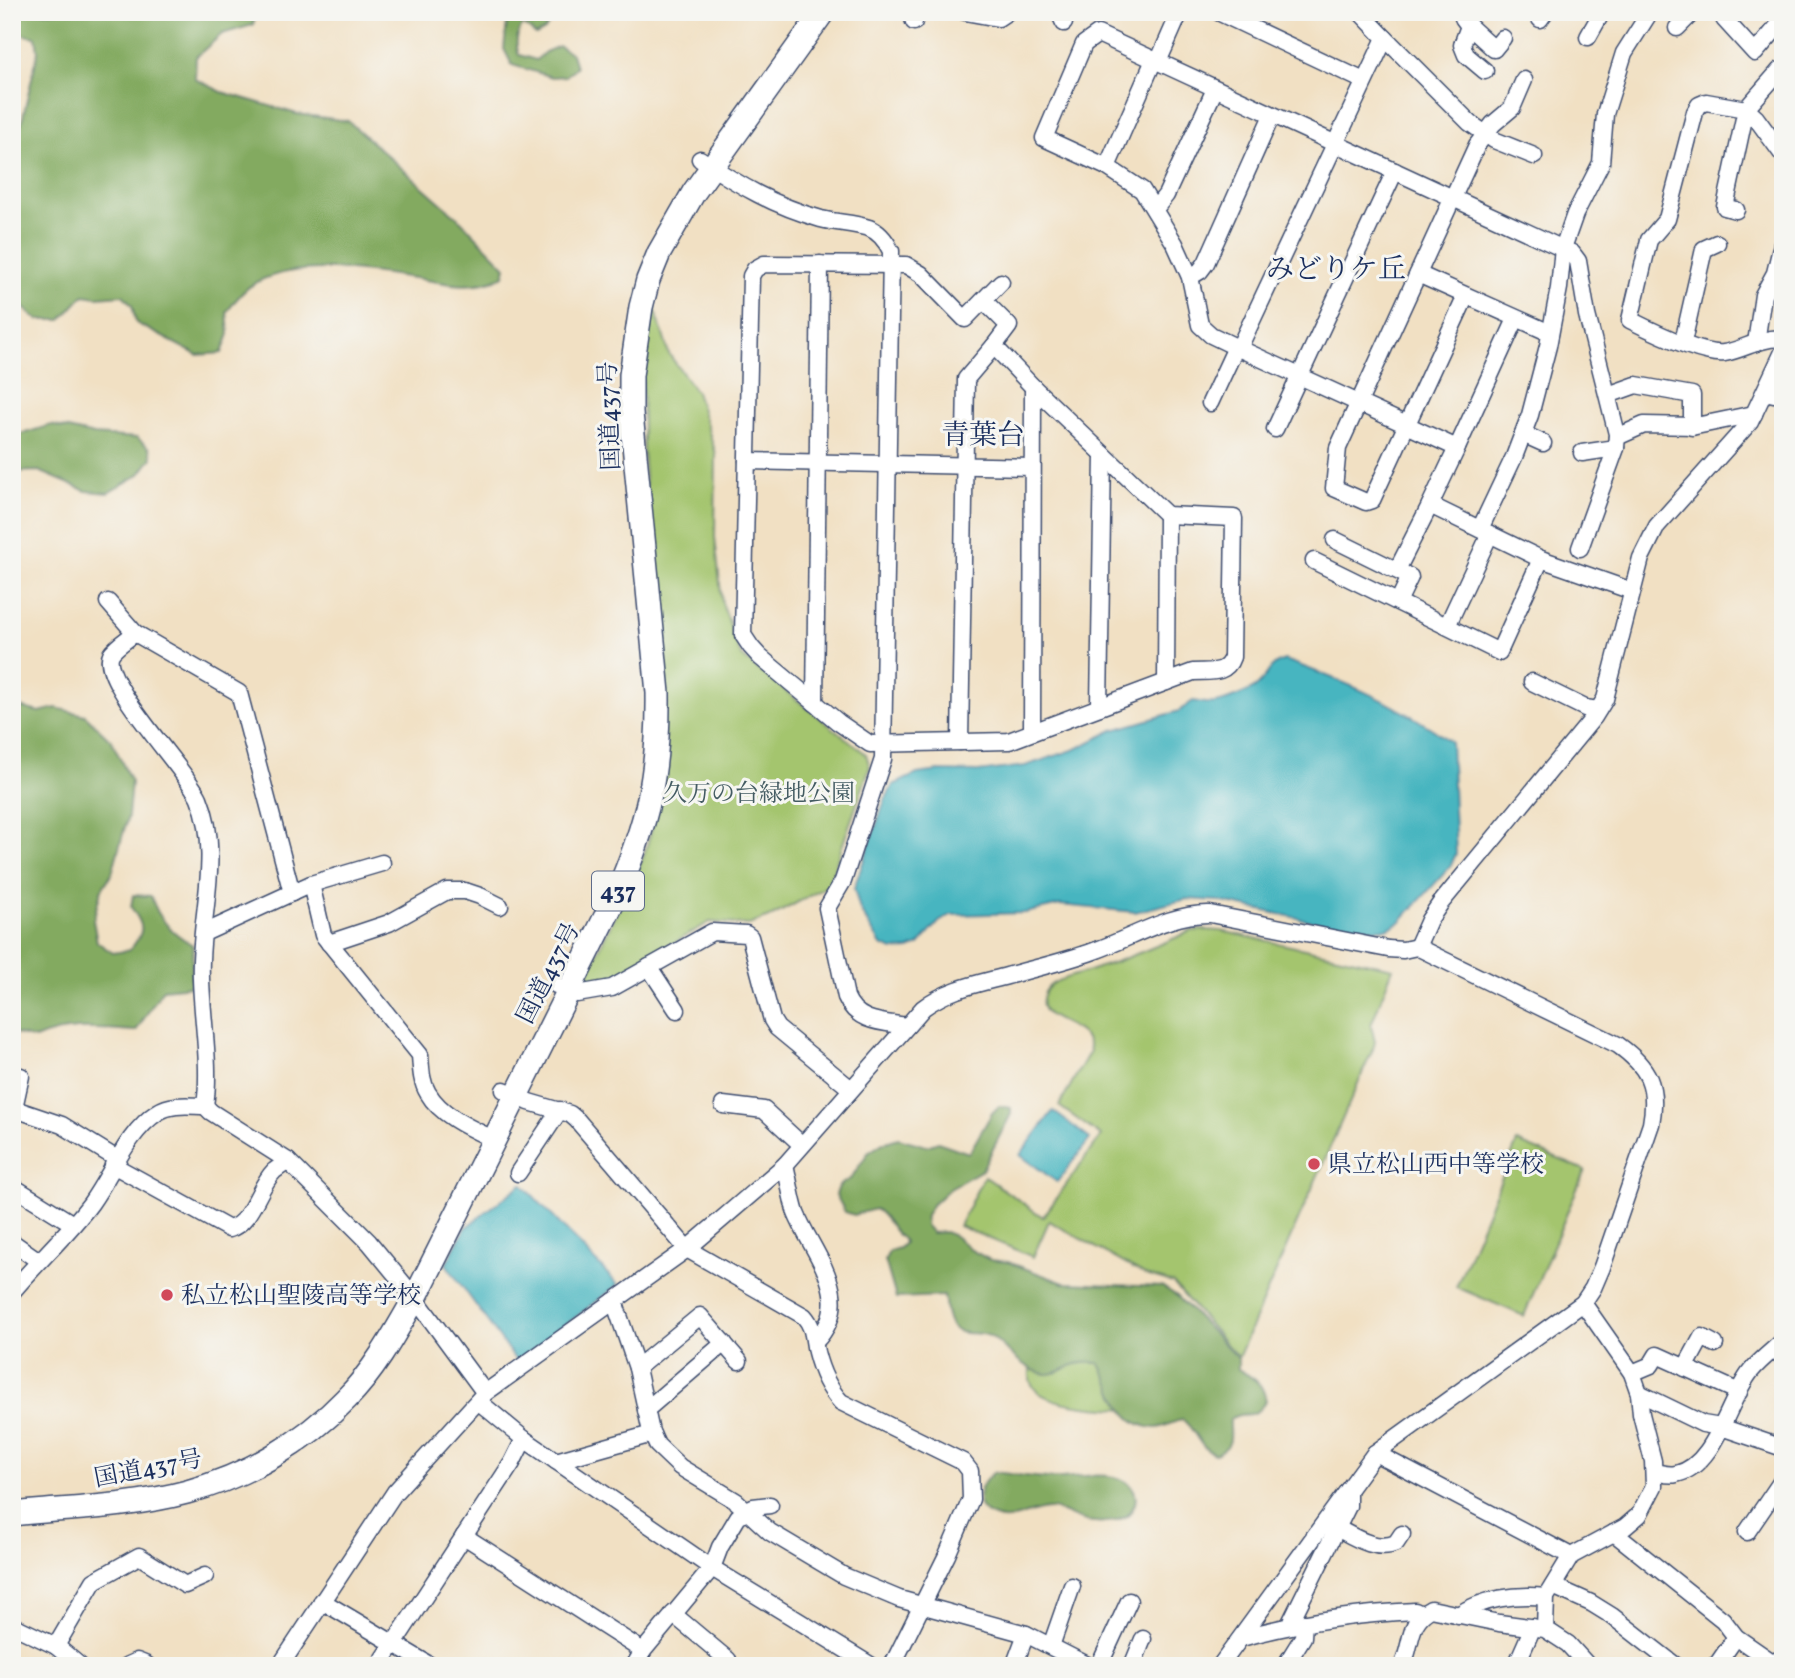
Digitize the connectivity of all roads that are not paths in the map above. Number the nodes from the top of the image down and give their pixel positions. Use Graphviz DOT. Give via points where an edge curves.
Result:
graph roads {
  1 [pos="806,12"];
  2 [pos="823,12"];
  3 [pos="965,12"];
  4 [pos="1007,12"];
  5 [pos="1180,12"];
  6 [pos="1218,12"];
  7 [pos="1360,12"];
  8 [pos="1602,12"];
  9 [pos="1650,12"];
  10 [pos="1693,12"];
  11 [pos="1462,17"];
  12 [pos="1724,19"];
  13 [pos="1783,23"];
  14 [pos="1677,28"];
  15 [pos="1587,37"];
  16 [pos="1385,38"];
  17 [pos="1503,38"];
  18 [pos="1156,61"];
  19 [pos="1780,70"];
  20 [pos="1485,71"];
  21 [pos="1524,80"];
  22 [pos="1364,81"];
  23 [pos="1215,89"];
  24 [pos="1746,109"];
  25 [pos="1272,115"];
  26 [pos="1485,135"];
  27 [pos="1334,144"];
  28 [pos="1783,155"];
  29 [pos="1534,156"];
  30 [pos="705,163"];
  31 [pos="1107,167"];
  32 [pos="1395,171"];
  33 [pos="1453,196"];
  34 [pos="1155,209"];
  35 [pos="1735,210"];
  36 [pos="1783,240"];
  37 [pos="1717,243"];
  38 [pos="1563,248"];
  39 [pos="892,263"];
  40 [pos="820,264"];
  41 [pos="1419,274"];
  42 [pos="1191,277"];
  43 [pos="1001,282"];
  44 [pos="1466,296"];
  45 [pos="984,301"];
  46 [pos="1516,319"];
  47 [pos="1550,333"];
  48 [pos="1783,338"];
  49 [pos="1683,342"];
  50 [pos="1756,343"];
  51 [pos="994,346"];
  52 [pos="1237,347"];
  53 [pos="1783,352"];
  54 [pos="1300,375"];
  55 [pos="1032,387"];
  56 [pos="1783,388"];
  57 [pos="1765,392"];
  58 [pos="1608,396"];
  59 [pos="1358,402"];
  60 [pos="1210,403"];
  61 [pos="1754,414"];
  62 [pos="1406,424"];
  63 [pos="1692,427"];
  64 [pos="1275,429"];
  65 [pos="1523,434"];
  66 [pos="1616,442"];
  67 [pos="1543,443"];
  68 [pos="1457,448"];
  69 [pos="1582,453"];
  70 [pos="1103,454"];
  71 [pos="747,461"];
  72 [pos="817,462"];
  73 [pos="889,462"];
  74 [pos="965,465"];
  75 [pos="1032,467"];
  76 [pos="1430,505"];
  77 [pos="1167,515"];
  78 [pos="1485,532"];
  79 [pos="1335,540"];
  80 [pos="1580,548"];
  81 [pos="1541,559"];
  82 [pos="1314,561"];
  83 [pos="1397,570"];
  84 [pos="1632,591"];
  85 [pos="108,602"];
  86 [pos="1398,602"];
  87 [pos="1447,626"];
  88 [pos="135,633"];
  89 [pos="1166,682"];
  90 [pos="1532,682"];
  91 [pos="815,703"];
  92 [pos="1100,707"];
  93 [pos="1598,710"];
  94 [pos="1032,732"];
  95 [pos="960,742"];
  96 [pos="884,744"];
  97 [pos="382,863"];
  98 [pos="311,884"];
  99 [pos="292,893"];
  100 [pos="500,906"];
  101 [pos="204,933"];
  102 [pos="330,943"];
  103 [pos="1416,947"];
  104 [pos="649,967"];
  105 [pos="562,988"];
  106 [pos="677,1010"];
  107 [pos="907,1026"];
  108 [pos="21,1076"];
  109 [pos="851,1089"];
  110 [pos="510,1093"];
  111 [pos="723,1105"];
  112 [pos="205,1107"];
  113 [pos="13,1108"];
  114 [pos="560,1110"];
  115 [pos="489,1137"];
  116 [pos="802,1145"];
  117 [pos="288,1161"];
  118 [pos="115,1162"];
  119 [pos="785,1165"];
  120 [pos="518,1174"];
  121 [pos="12,1186"];
  122 [pos="72,1224"];
  123 [pos="12,1242"];
  124 [pos="687,1249"];
  125 [pos="38,1261"];
  126 [pos="12,1292"];
  127 [pos="411,1293"];
  128 [pos="614,1301"];
  129 [pos="1583,1303"];
  130 [pos="1783,1341"];
  131 [pos="815,1342"];
  132 [pos="724,1343"];
  133 [pos="1715,1344"];
  134 [pos="739,1361"];
  135 [pos="1685,1367"];
  136 [pos="637,1368"];
  137 [pos="1632,1373"];
  138 [pos="1739,1392"];
  139 [pos="1639,1393"];
  140 [pos="482,1397"];
  141 [pos="646,1410"];
  142 [pos="1721,1427"];
  143 [pos="652,1434"];
  144 [pos="524,1439"];
  145 [pos="1783,1448"];
  146 [pos="1376,1453"];
  147 [pos="556,1461"];
  148 [pos="1654,1472"];
  149 [pos="1783,1479"];
  150 [pos="1348,1488"];
  151 [pos="12,1500"];
  152 [pos="1766,1503"];
  153 [pos="770,1505"];
  154 [pos="746,1510"];
  155 [pos="1781,1512"];
  156 [pos="12,1514"];
  157 [pos="1337,1528"];
  158 [pos="1747,1532"];
  159 [pos="1614,1533"];
  160 [pos="1402,1534"];
  161 [pos="464,1536"];
  162 [pos="1571,1556"];
  163 [pos="712,1567"];
  164 [pos="205,1576"];
  165 [pos="1072,1586"];
  166 [pos="1549,1591"];
  167 [pos="322,1601"];
  168 [pos="1129,1601"];
  169 [pos="922,1605"];
  170 [pos="673,1614"];
  171 [pos="1421,1614"];
  172 [pos="1458,1615"];
  173 [pos="1296,1624"];
  174 [pos="12,1625"];
  175 [pos="1539,1628"];
  176 [pos="1026,1634"];
  177 [pos="1241,1637"];
  178 [pos="1736,1637"];
  179 [pos="1143,1639"];
  180 [pos="393,1644"];
  181 [pos="56,1646"];
  182 [pos="1051,1646"];
  183 [pos="643,1651"];
  184 [pos="728,1660"];
  185 [pos="1518,1661"];
  186 [pos="1407,1664"];
  187 [pos="147,1665"];
  188 [pos="80,1666"];
  189 [pos="126,1666"];
  190 [pos="280,1666"];
  191 [pos="379,1666"];
  192 [pos="430,1666"];
  193 [pos="634,1666"];
  194 [pos="872,1666"];
  195 [pos="892,1666"];
  196 [pos="1014,1666"];
  197 [pos="1089,1666"];
  198 [pos="1099,1666"];
  199 [pos="1132,1666"];
  200 [pos="1220,1666"];
  201 [pos="1285,1666"];
  202 [pos="1588,1666"];
  203 [pos="1676,1666"];
  204 [pos="1716,1666"];
  205 [pos="1778,1666"];
  1 -- 30 [label="highway, 国道437号 / 437"];
  2 -- 30 [label="highway, 国道437号 / 437"];
  3 -- 4 [label="street" via="998,18"];
  5 -- 18 [label="street"];
  6 -- 22 [label="street"];
  7 -- 16 [label="street"];
  8 -- 15 [label="street"];
  9 -- 38 [label="street" via="1624,53 1605,114 1601,163"];
  10 -- 14 [label="street"];
  11 -- 17 [label="street" via="1494,49"];
  11 -- 20 [label="street" via="1466,55"];
  12 -- 13 [label="street" via="1755,53"];
  16 -- 22 [label="street"];
  16 -- 26 [label="street"];
  18 -- 23 [label="street"];
  18 -- 31 [label="street"];
  18 -- 31 [label="street" via="1098,34 1084,44 1044,138"];
  19 -- 24 [label="street"];
  21 -- 26 [label="street" via="1512,108"];
  22 -- 27 [label="street"];
  23 -- 25 [label="street"];
  23 -- 34 [label="street" via="1166,195"];
  24 -- 28 [label="street"];
  24 -- 35 [label="street" via="1725,207"];
  24 -- 49 [label="street" via="1706,102 1699,105 1667,219 1648,240 1630,320"];
  25 -- 27 [label="street"];
  25 -- 42 [label="street" via="1206,263"];
  26 -- 29 [label="street"];
  26 -- 33 [label="street"];
  27 -- 32 [label="street"];
  27 -- 52 [label="street"];
  30 -- 39 [label="street" via="750,192 795,210 869,228 891,251"];
  30 -- 105 [label="highway, 国道437号 / 437" via="648,280 634,341 631,413 658,692 654,781 629,866"];
  31 -- 34 [label="street" via="1142,190"];
  32 -- 33 [label="street"];
  32 -- 54 [label="street"];
  33 -- 38 [label="street"];
  33 -- 41 [label="street"];
  34 -- 42 [label="street"];
  36 -- 50 [label="street" via="1775,273 1763,295"];
  37 -- 49 [label="street" via="1704,249"];
  38 -- 47 [label="street"];
  38 -- 58 [label="street" via="1578,261"];
  39 -- 40 [label="street"];
  39 -- 45 [label="street" via="921,274 965,319"];
  39 -- 73 [label="street"];
  40 -- 71 [label="street" via="764,264 751,276"];
  40 -- 72 [label="street"];
  41 -- 44 [label="street"];
  41 -- 59 [label="street"];
  42 -- 52 [label="street" via="1200,325"];
  43 -- 45 [label="street"];
  44 -- 46 [label="street"];
  44 -- 62 [label="street"];
  45 -- 51 [label="street" via="1009,326"];
  46 -- 47 [label="street"];
  46 -- 68 [label="street"];
  47 -- 65 [label="street"];
  48 -- 50 [label="street"];
  49 -- 50 [label="street" via="1721,354"];
  51 -- 55 [label="street"];
  51 -- 74 [label="street" via="966,379"];
  52 -- 54 [label="street"];
  52 -- 60 [label="street"];
  53 -- 57 [label="street"];
  54 -- 59 [label="street"];
  54 -- 64 [label="street"];
  55 -- 70 [label="street"];
  55 -- 75 [label="street"];
  56 -- 57 [label="street" via="1774,394"];
  57 -- 61 [label="street"];
  58 -- 63 [label="street" via="1636,385 1692,395"];
  58 -- 66 [label="street"];
  59 -- 62 [label="street"];
  59 -- 62 [label="street" via="1338,448 1334,488 1366,502 1372,500"];
  61 -- 63 [label="street"];
  61 -- 84 [label="street" via="1657,526"];
  62 -- 68 [label="street"];
  63 -- 66 [label="street" via="1644,425"];
  65 -- 67 [label="street"];
  65 -- 78 [label="street"];
  66 -- 69 [label="street"];
  66 -- 80 [label="street"];
  68 -- 76 [label="street"];
  70 -- 77 [label="street"];
  70 -- 92 [label="street"];
  71 -- 72 [label="street"];
  71 -- 91 [label="street" via="743,635 760,657"];
  72 -- 73 [label="street"];
  72 -- 91 [label="street"];
  73 -- 74 [label="street"];
  73 -- 96 [label="street"];
  74 -- 75 [label="street"];
  74 -- 95 [label="street"];
  75 -- 94 [label="street"];
  76 -- 78 [label="street"];
  76 -- 83 [label="street"];
  77 -- 89 [label="street"];
  77 -- 89 [label="street" via="1234,518 1232,657 1221,671 1193,672"];
  78 -- 81 [label="street"];
  78 -- 87 [label="street"];
  79 -- 83 [label="street" via="1361,545"];
  81 -- 84 [label="street"];
  81 -- 87 [label="street" via="1499,652"];
  82 -- 86 [label="street"];
  83 -- 86 [label="street" via="1410,577"];
  84 -- 93 [label="street" via="1605,699"];
  85 -- 88 [label="street"];
  86 -- 87 [label="street"];
  88 -- 99 [label="street" via="239,693"];
  88 -- 101 [label="street" via="111,654 109,664 153,737 198,796 209,849"];
  89 -- 92 [label="street"];
  90 -- 93 [label="street"];
  91 -- 96 [label="street" via="858,737 870,744"];
  92 -- 94 [label="street"];
  93 -- 103 [label="street" via="1440,904"];
  94 -- 95 [label="street" via="1009,741"];
  95 -- 96 [label="street"];
  96 -- 107 [label="street" via="880,773 843,881 827,908 851,1009 868,1019"];
  97 -- 98 [label="street"];
  98 -- 99 [label="street"];
  98 -- 102 [label="street" via="323,934"];
  99 -- 101 [label="street"];
  100 -- 102 [label="street" via="465,891 447,891 389,923"];
  101 -- 112 [label="street" via="200,977 208,1087"];
  102 -- 115 [label="street" via="420,1055 428,1094 450,1115"];
  103 -- 107 [label="street" via="1388,949 1197,914 1061,962 949,991 923,1008"];
  103 -- 129 [label="street" via="1618,1045 1646,1071 1655,1105 1651,1124 1602,1267"];
  104 -- 105 [label="street" via="612,988 584,994"];
  104 -- 106 [label="street"];
  104 -- 109 [label="street" via="712,932 746,934 777,1028"];
  105 -- 110 [label="highway, 国道437号 / 437"];
  107 -- 109 [label="street"];
  108 -- 113 [label="street"];
  109 -- 116 [label="street"];
  110 -- 114 [label="street"];
  110 -- 115 [label="highway, 国道437号 / 437"];
  111 -- 116 [label="street" via="764,1111"];
  112 -- 117 [label="street"];
  112 -- 118 [label="street" via="175,1105 159,1111"];
  113 -- 118 [label="street" via="62,1125"];
  114 -- 120 [label="street"];
  114 -- 124 [label="street" via="577,1120"];
  115 -- 127 [label="highway, 国道437号 / 437"];
  116 -- 119 [label="street"];
  117 -- 118 [label="street" via="274,1171 242,1222 229,1229"];
  117 -- 127 [label="street" via="369,1242"];
  118 -- 122 [label="street" via="90,1205"];
  119 -- 124 [label="street"];
  119 -- 131 [label="street" via="796,1212 829,1274 831,1313"];
  121 -- 122 [label="street"];
  122 -- 125 [label="street"];
  123 -- 125 [label="street"];
  124 -- 128 [label="street"];
  124 -- 131 [label="street" via="804,1316"];
  125 -- 126 [label="street"];
  127 -- 140 [label="street"];
  127 -- 151 [label="highway, 国道437号 / 437" via="323,1401 255,1451 182,1479"];
  127 -- 156 [label="highway, 国道437号 / 437" via="382,1354 346,1399 262,1463 185,1493"];
  128 -- 136 [label="street"];
  128 -- 140 [label="street"];
  129 -- 137 [label="street"];
  129 -- 146 [label="street"];
  130 -- 138 [label="street" via="1751,1372"];
  131 -- 169 [label="street" via="823,1374 841,1402 963,1462 970,1471 971,1499"];
  132 -- 134 [label="street"];
  132 -- 136 [label="street" via="700,1316"];
  132 -- 141 [label="street"];
  133 -- 135 [label="street" via="1702,1337"];
  135 -- 137 [label="street" via="1657,1355 1651,1365"];
  135 -- 138 [label="street"];
  136 -- 141 [label="street"];
  137 -- 139 [label="street"];
  138 -- 142 [label="street"];
  139 -- 142 [label="street" via="1703,1424"];
  139 -- 148 [label="street"];
  140 -- 144 [label="street"];
  140 -- 167 [label="street" via="395,1492"];
  141 -- 143 [label="street"];
  142 -- 145 [label="street"];
  142 -- 148 [label="street" via="1687,1470 1674,1475"];
  143 -- 147 [label="street"];
  143 -- 154 [label="street" via="667,1457"];
  144 -- 147 [label="street"];
  144 -- 161 [label="street"];
  146 -- 150 [label="street"];
  146 -- 162 [label="street"];
  147 -- 163 [label="street"];
  148 -- 159 [label="street" via="1654,1486 1639,1515"];
  149 -- 152 [label="street"];
  150 -- 157 [label="street" via="1348,1506"];
  150 -- 177 [label="street"];
  152 -- 155 [label="street"];
  152 -- 158 [label="street"];
  153 -- 154 [label="street"];
  154 -- 163 [label="street"];
  154 -- 169 [label="street" via="770,1532 844,1576"];
  157 -- 160 [label="street" via="1382,1546 1396,1543"];
  157 -- 173 [label="street"];
  159 -- 162 [label="street"];
  159 -- 178 [label="street" via="1723,1620"];
  161 -- 180 [label="street"];
  161 -- 183 [label="street"];
  162 -- 166 [label="street"];
  163 -- 170 [label="street"];
  163 -- 194 [label="street"];
  164 -- 181 [label="street" via="185,1585 139,1556 94,1581"];
  165 -- 182 [label="street"];
  166 -- 172 [label="street" via="1474,1604"];
  166 -- 175 [label="street"];
  166 -- 203 [label="street" via="1591,1603"];
  167 -- 180 [label="street"];
  167 -- 190 [label="street"];
  168 -- 198 [label="street"];
  169 -- 176 [label="street"];
  169 -- 195 [label="street"];
  170 -- 183 [label="street"];
  170 -- 184 [label="street"];
  171 -- 172 [label="street" via="1431,1609"];
  171 -- 173 [label="street" via="1363,1614"];
  171 -- 186 [label="street" via="1413,1625"];
  172 -- 175 [label="street"];
  173 -- 177 [label="street"];
  173 -- 201 [label="street" via="1303,1637"];
  174 -- 181 [label="street"];
  175 -- 185 [label="street"];
  175 -- 202 [label="street" via="1568,1644"];
  176 -- 182 [label="street"];
  176 -- 196 [label="street"];
  177 -- 200 [label="street"];
  178 -- 204 [label="street"];
  178 -- 205 [label="street"];
  179 -- 199 [label="street"];
  180 -- 191 [label="street"];
  180 -- 192 [label="street"];
  181 -- 188 [label="street"];
  182 -- 197 [label="street"];
  183 -- 193 [label="street"];
  187 -- 189 [label="street" via="137,1661"];
}
